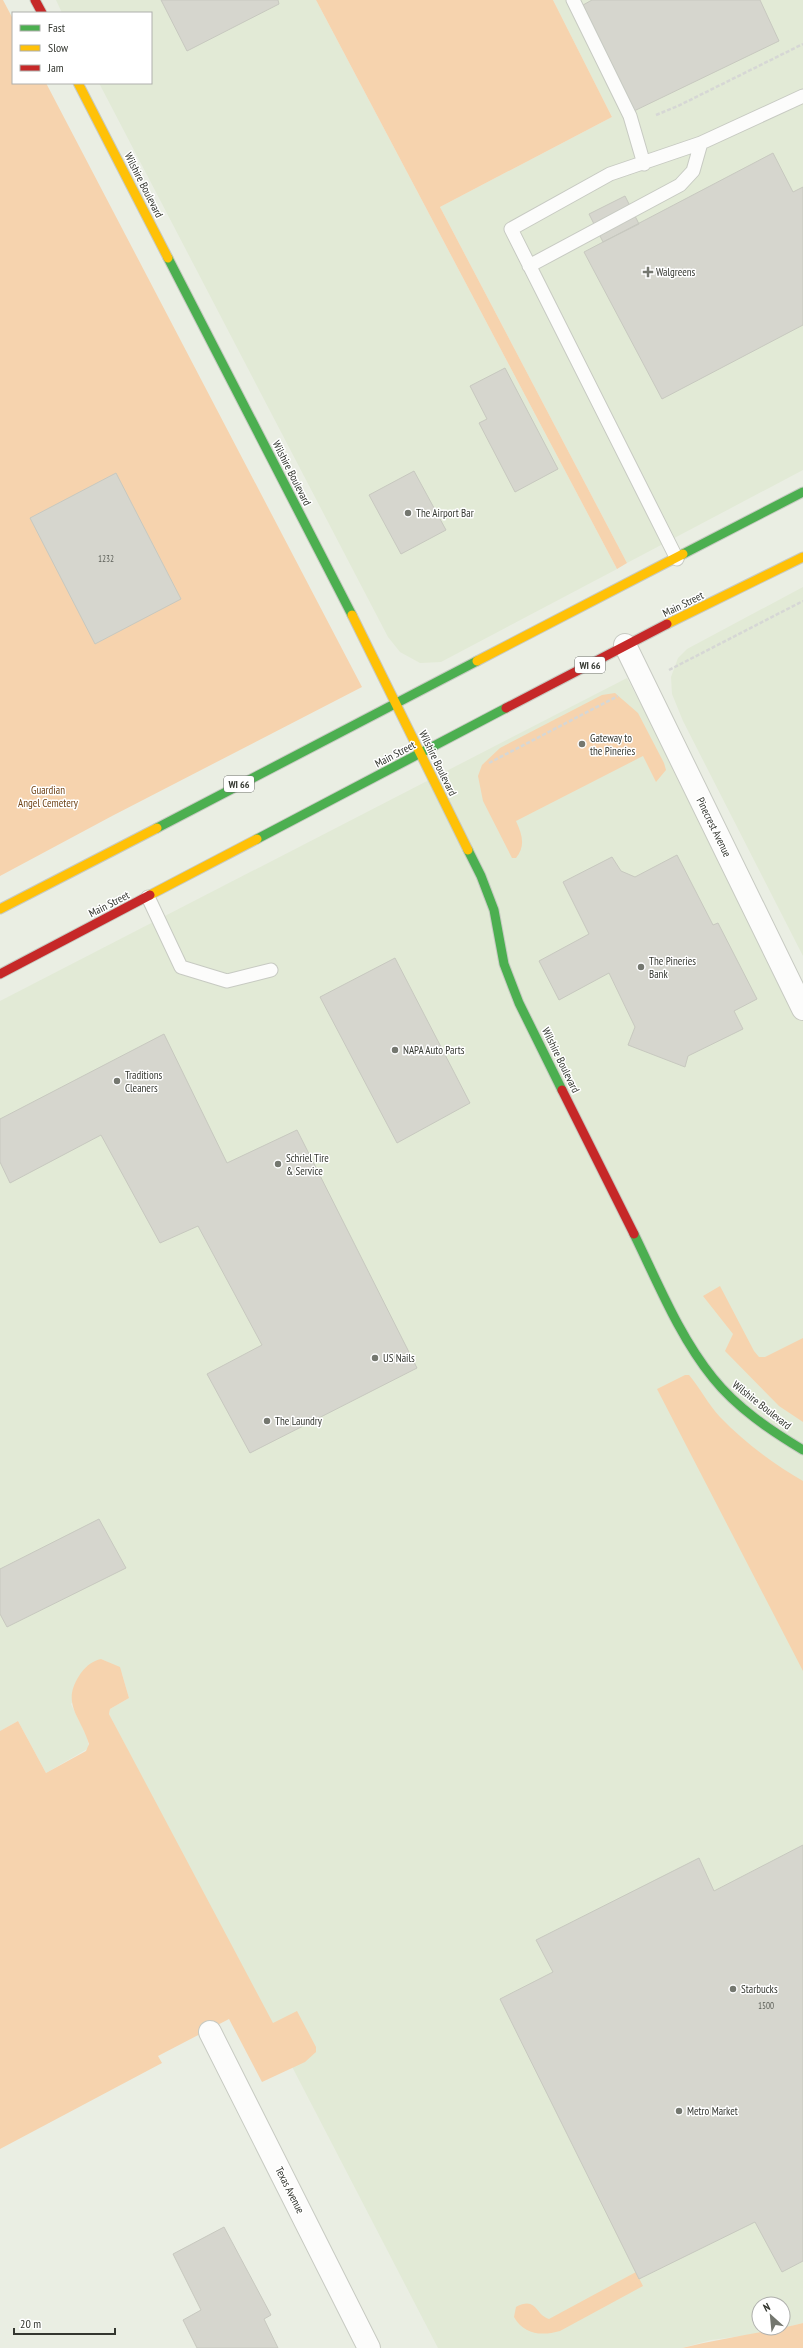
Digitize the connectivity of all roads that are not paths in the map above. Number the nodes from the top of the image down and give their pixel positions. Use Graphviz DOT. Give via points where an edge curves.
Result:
graph roads {
  1 [pos="35,0"];
  2 [pos="573,0"];
  3 [pos="41,12"];
  4 [pos="79,84"];
  5 [pos="803,96"];
  6 [pos="701,143"];
  7 [pos="644,164"];
  8 [pos="529,266"];
  9 [pos="803,492"];
  10 [pos="803,557"];
  11 [pos="677,559"];
  12 [pos="625,645"];
  13 [pos="396,703"];
  14 [pos="420,754"];
  15 [pos="148,897"];
  16 [pos="0,909"];
  17 [pos="272,970"];
  18 [pos="0,974"];
  19 [pos="803,1009"];
  20 [pos="803,1450"];
  21 [pos="210,2032"];
  22 [pos="369,2348"];
  1 -- 3 [label="main road"];
  2 -- 7 [label="lane" via="632,124"];
  4 -- 13 [label="main road, Wilshire Boulevard"];
  5 -- 6 [label="lane"];
  6 -- 7 [label="lane"];
  6 -- 8 [label="lane" via="693,171 680,185"];
  7 -- 8 [label="lane" via="610,174 511,230"];
  8 -- 11 [label="lane"];
  9 -- 11 [label="main road, WI 66"];
  10 -- 12 [label="main road, Main Street / WI 66"];
  11 -- 13 [label="main road, WI 66"];
  12 -- 14 [label="main road, Main Street / WI 66"];
  12 -- 19 [label="street, Pinecrest Avenue"];
  13 -- 14 [label="main road, Wilshire Boulevard"];
  13 -- 16 [label="main road, WI 66"];
  14 -- 15 [label="main road, Main Street / WI 66"];
  14 -- 20 [label="main road, Wilshire Boulevard" via="481,876 494,910 504,964 519,1003 676,1319 705,1367 725,1392"];
  15 -- 17 [label="lane" via="181,967 227,981"];
  15 -- 18 [label="main road, Main Street / WI 66"];
  21 -- 22 [label="street, Texas Avenue"];
}
